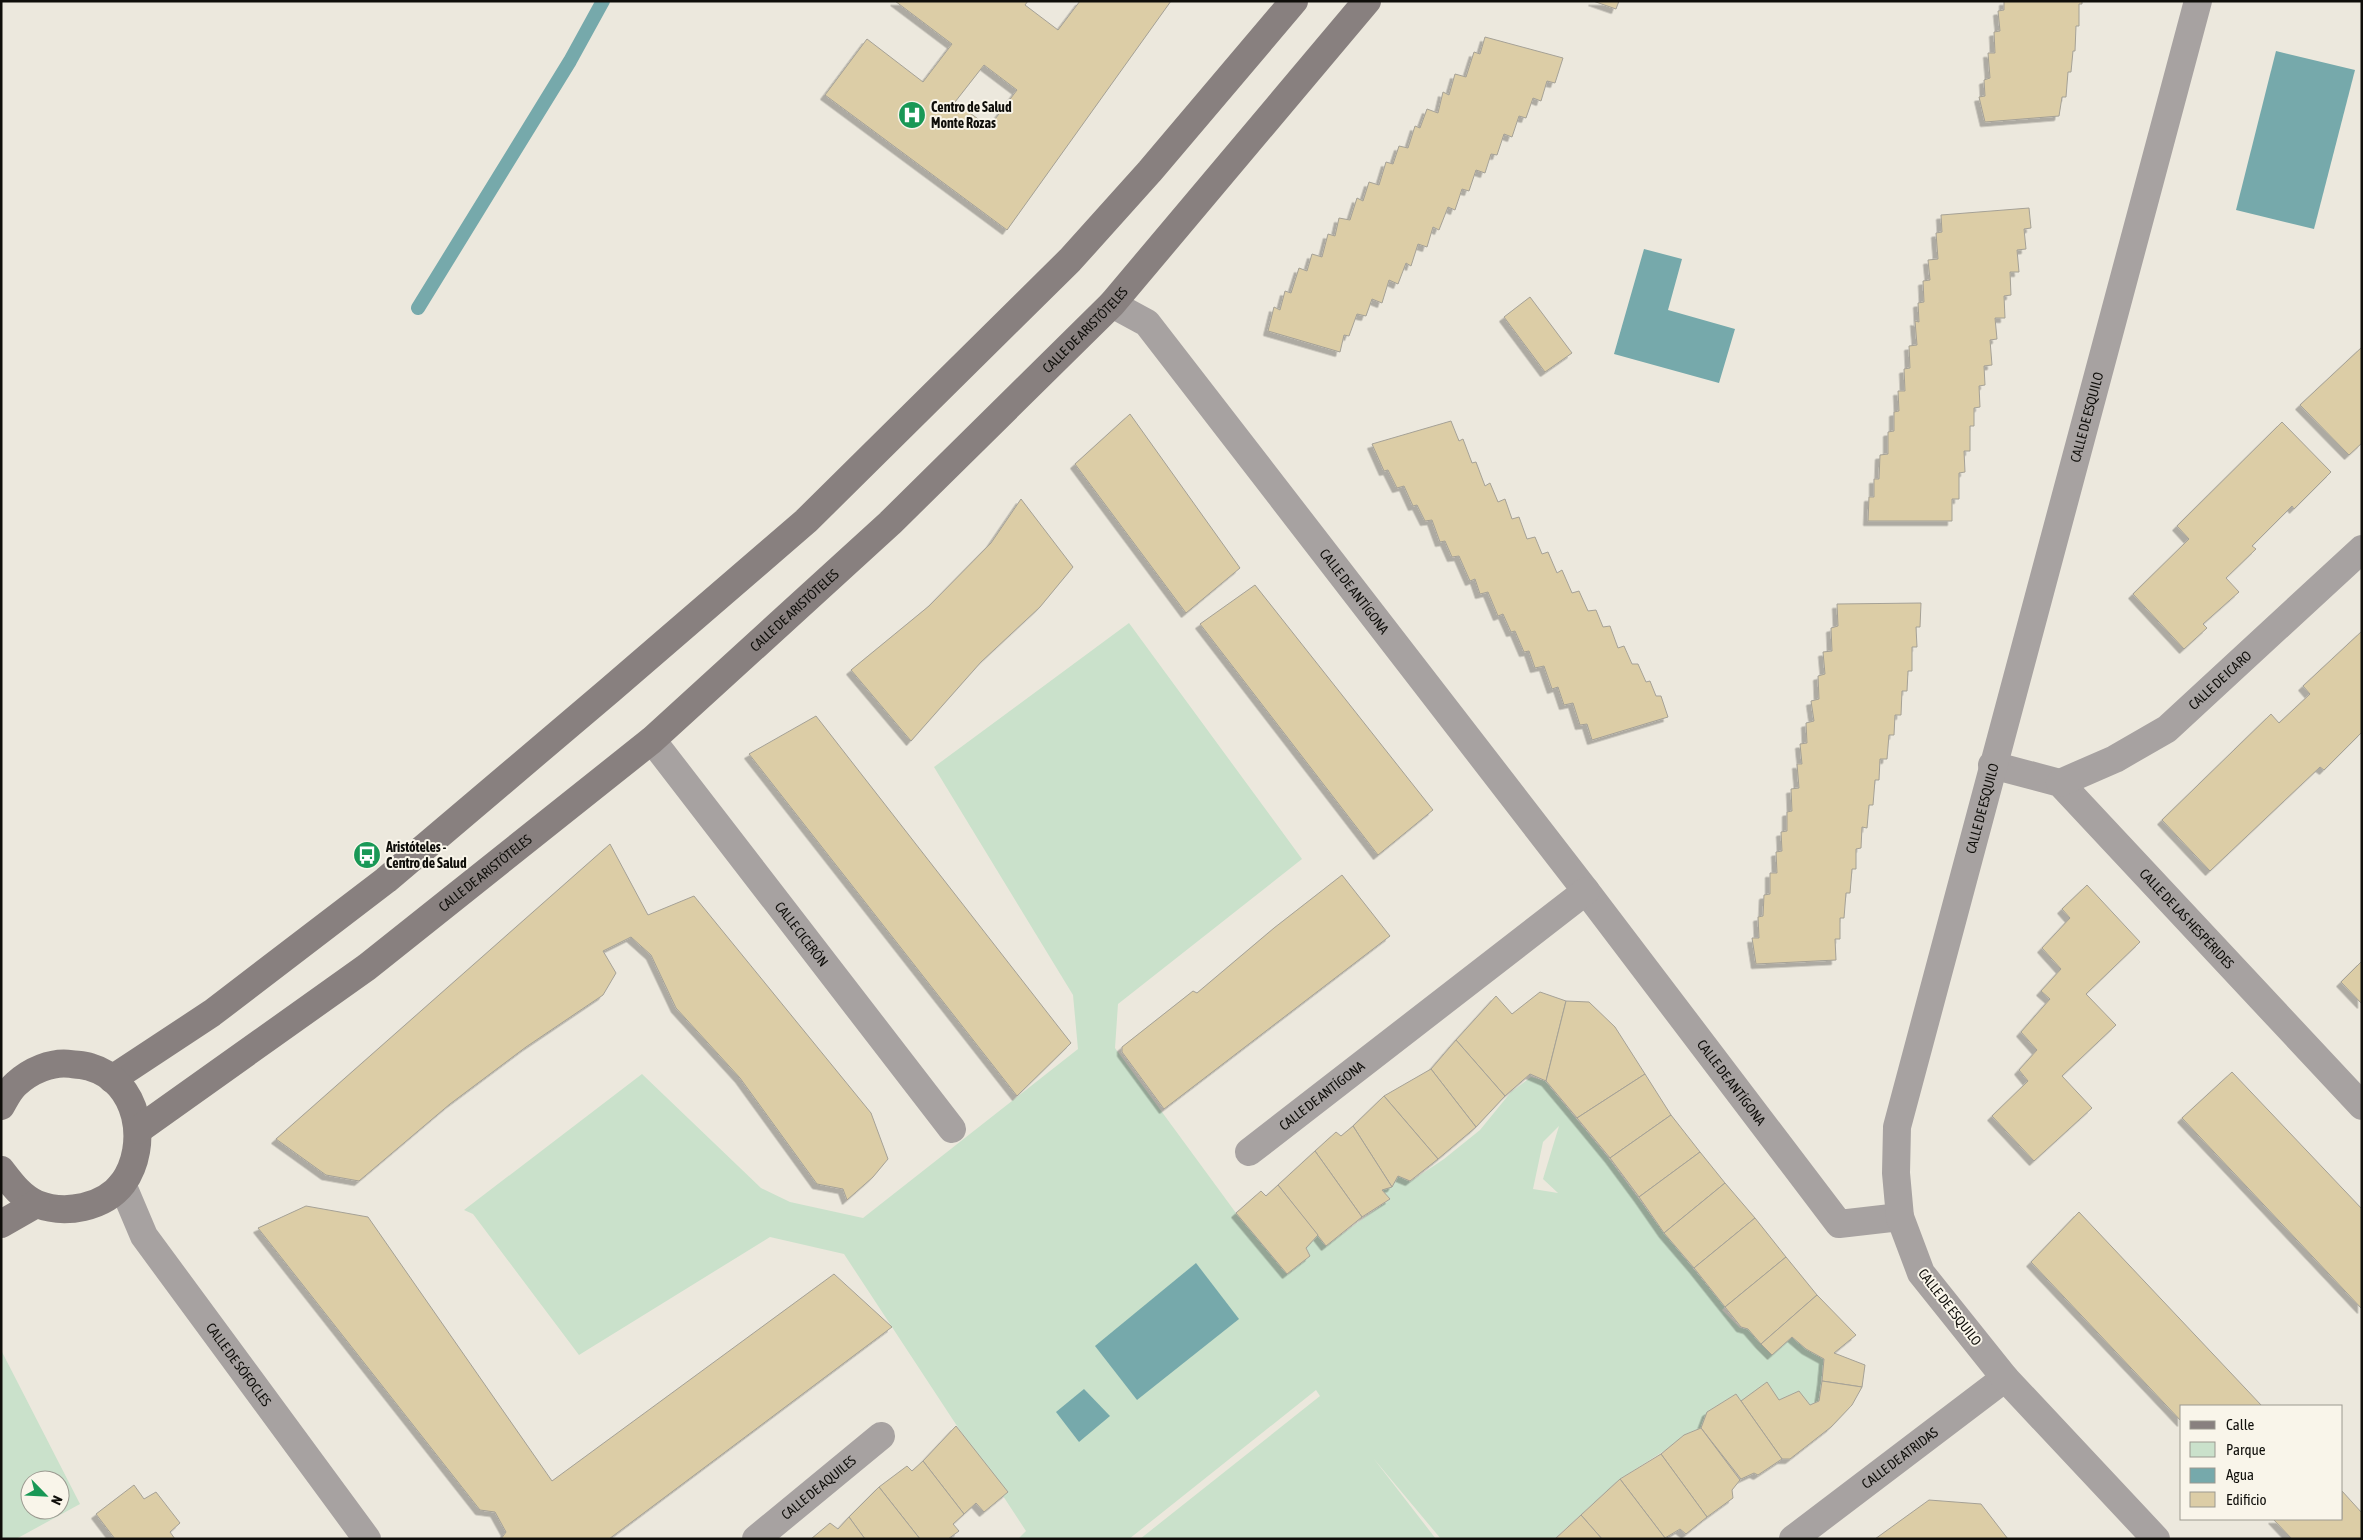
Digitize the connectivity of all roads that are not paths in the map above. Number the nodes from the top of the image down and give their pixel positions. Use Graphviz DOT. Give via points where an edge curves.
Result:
graph roads {
  1 [pos="1294,1"];
  2 [pos="1367,1"];
  3 [pos="2198,1"];
  4 [pos="1112,304"];
  5 [pos="2362,549"];
  6 [pos="652,740"];
  7 [pos="1992,765"];
  8 [pos="2060,783"];
  9 [pos="1586,892"];
  10 [pos="112,1079"];
  11 [pos="1,1106"];
  12 [pos="2362,1106"];
  13 [pos="952,1129"];
  14 [pos="138,1130"];
  15 [pos="1249,1152"];
  16 [pos="1,1170"];
  17 [pos="122,1184"];
  18 [pos="36,1204"];
  19 [pos="1900,1217"];
  20 [pos="1,1224"];
  21 [pos="2005,1378"];
  22 [pos="881,1436"];
  23 [pos="367,1539"];
  24 [pos="756,1539"];
  25 [pos="1793,1539"];
  26 [pos="2156,1539"];
  1 -- 10 [label="main road" via="1070,260 806,521 386,880 212,1013"];
  2 -- 4 [label="main road, CALLE DE ARISTÓTELES"];
  3 -- 7 [label="street, CALLE DE ESQUILO"];
  4 -- 6 [label="main road, CALLE DE ARISTÓTELES" via="890,523"];
  4 -- 9 [label="street, CALLE DE ANTÍGONA" via="1147,323"];
  5 -- 8 [label="street, CALLE DE ICARO" via="2167,728 2122,755"];
  6 -- 13 [label="street, CALLE CICERÓN"];
  6 -- 14 [label="main road, CALLE DE ARISTÓTELES" via="367,967"];
  7 -- 8 [label="street"];
  7 -- 19 [label="street, CALLE DE ESQUILO" via="1897,1127 1896,1173"];
  8 -- 12 [label="street, CALLE DE LAS HESPÉRIDES"];
  9 -- 15 [label="street, CALLE DE ANTÍGONA"];
  9 -- 19 [label="street, CALLE DE ANTÍGONA" via="1839,1224"];
  10 -- 11 [label="main road" via="91,1067 67,1063 43,1066 14,1084"];
  10 -- 14 [label="main road" via="131,1102"];
  14 -- 17 [label="main road" via="134,1158"];
  16 -- 18 [label="main road" via="16,1190"];
  17 -- 18 [label="main road" via="104,1199 82,1208 59,1210"];
  17 -- 23 [label="street, CALLE DE SÓFOCLES" via="144,1236"];
  18 -- 20 [label="main road"];
  19 -- 21 [label="street, CALLE DE ESQUILO" via="1920,1272"];
  21 -- 25 [label="street, CALLE DE ATRIDAS"];
  21 -- 26 [label="street, CALLE DE ESQUILO"];
  22 -- 24 [label="street, CALLE DE AQUILES"];
}
